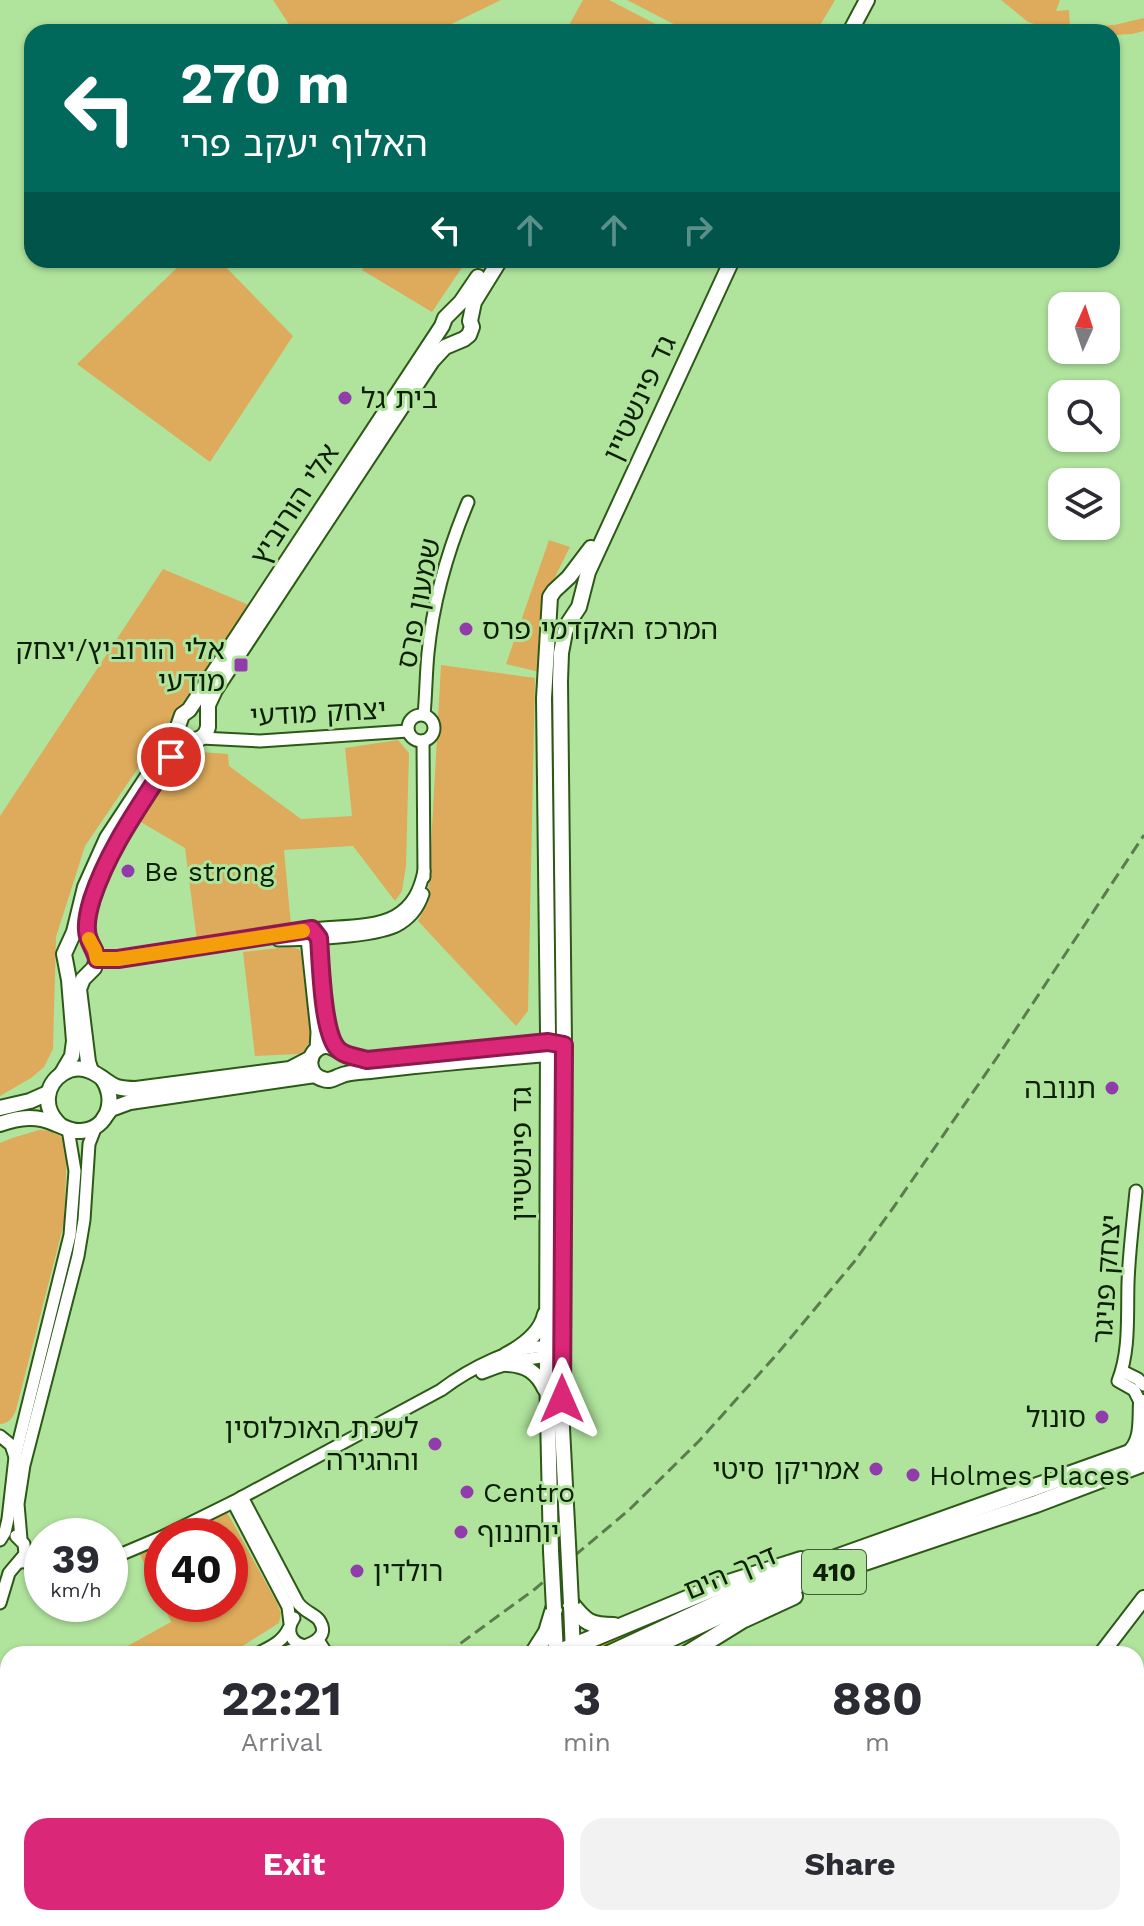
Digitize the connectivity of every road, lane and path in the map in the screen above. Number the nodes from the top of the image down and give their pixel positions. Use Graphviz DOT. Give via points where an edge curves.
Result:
graph roads {
  1 [pos="867,0"];
  2 [pos="854,24"];
  3 [pos="483,268"];
  4 [pos="495,268"];
  5 [pos="719,268"];
  6 [pos="728,268"];
  7 [pos="713,299"];
  8 [pos="452,313"];
  9 [pos="470,321"];
  10 [pos="442,326"];
  11 [pos="458,341"];
  12 [pos="468,502"];
  13 [pos="612,518"];
  14 [pos="554,591"];
  15 [pos="549,606"];
  16 [pos="577,607"];
  17 [pos="189,710"];
  18 [pos="424,715"];
  19 [pos="208,721"];
  20 [pos="179,724"];
  21 [pos="408,731"];
  22 [pos="196,739"];
  23 [pos="230,739"];
  24 [pos="423,741"];
  25 [pos="312,935"];
  26 [pos="69,946"];
  27 [pos="94,953"];
  28 [pos="67,969"];
  29 [pos="87,973"];
  30 [pos="547,1004"];
  31 [pos="564,1045"];
  32 [pos="548,1048"];
  33 [pos="339,1050"];
  34 [pos="517,1051"];
  35 [pos="313,1054"];
  36 [pos="547,1072"];
  37 [pos="62,1073"];
  38 [pos="96,1074"];
  39 [pos="315,1075"];
  40 [pos="339,1076"];
  41 [pos="48,1093"];
  42 [pos="0,1108"];
  43 [pos="100,1122"];
  44 [pos="0,1124"];
  45 [pos="64,1127"];
  46 [pos="1136,1191"];
  47 [pos="547,1309"];
  48 [pos="552,1352"];
  49 [pos="506,1360"];
  50 [pos="1120,1376"];
  51 [pos="1144,1385"];
  52 [pos="547,1397"];
  53 [pos="1143,1407"];
  54 [pos="23,1428"];
  55 [pos="0,1434"];
  56 [pos="1139,1455"];
  57 [pos="15,1457"];
  58 [pos="1144,1470"];
  59 [pos="1123,1471"];
  60 [pos="238,1499"];
  61 [pos="1036,1504"];
  62 [pos="199,1518"];
  63 [pos="923,1528"];
  64 [pos="21,1539"];
  65 [pos="0,1540"];
  66 [pos="3,1562"];
  67 [pos="24,1562"];
  68 [pos="19,1563"];
  69 [pos="1144,1598"];
  70 [pos="0,1603"];
  71 [pos="571,1604"];
  72 [pos="554,1609"];
  73 [pos="309,1614"];
  74 [pos="290,1625"];
  75 [pos="623,1625"];
  76 [pos="312,1643"];
  77 [pos="271,1646"];
  78 [pos="301,1646"];
  79 [pos="316,1646"];
  80 [pos="538,1646"];
  81 [pos="556,1646"];
  82 [pos="573,1646"];
  83 [pos="581,1646"];
  84 [pos="626,1646"];
  85 [pos="654,1646"];
  86 [pos="700,1646"];
  87 [pos="1107,1646"];
  1 -- 2 [label="street"];
  3 -- 8 [label="street"];
  4 -- 9 [label="street"];
  5 -- 7 [label="street, גד פינשטיין"];
  6 -- 7 [label="street, גד פינשטיין"];
  7 -- 13 [label="street, גד פינשטיין"];
  8 -- 9 [label="street"];
  8 -- 10 [label="street"];
  9 -- 11 [label="street" via="470,333"];
  10 -- 11 [label="street" via="447,337"];
  10 -- 17 [label="street, אלי הורוביץ"];
  11 -- 19 [label="street, אלי הורוביץ" via="432,361 215,690"];
  12 -- 18 [label="street, שמעון פרס" via="435,608"];
  13 -- 14 [label="street, גד פינשטיין"];
  13 -- 16 [label="street, גד פינשטיין"];
  14 -- 15 [label="street"];
  14 -- 16 [label="street" via="572,589"];
  15 -- 16 [label="street" via="565,617"];
  15 -- 30 [label="street, גד פינשטיין" via="544,698"];
  16 -- 31 [label="street, גד פינשטיין" via="563,642 560,681"];
  17 -- 19 [label="street" via="198,710"];
  17 -- 20 [label="street"];
  18 -- 21 [label="street" via="413,718"];
  18 -- 24 [label="street" via="432,720 434,731"];
  19 -- 22 [label="street" via="208,730"];
  19 -- 23 [label="street, יצחק מודעי" via="216,733"];
  20 -- 22 [label="street" via="181,732"];
  20 -- 26 [label="street" via="99,852"];
  21 -- 23 [label="street, יצחק מודעי"];
  21 -- 24 [label="street"];
  22 -- 23 [label="street, יצחק מודעי"];
  22 -- 27 [label="street" via="171,757 108,857 87,918"];
  24 -- 25 [label="street" via="420,902 398,925 375,932"];
  25 -- 27 [label="street" via="118,959"];
  25 -- 33 [label="street" via="326,1016"];
  25 -- 35 [label="street" via="317,1032"];
  26 -- 27 [label="street" via="83,942"];
  26 -- 28 [label="street"];
  27 -- 29 [label="street" via="94,968"];
  28 -- 29 [label="street"];
  28 -- 37 [label="street" via="74,1041"];
  29 -- 38 [label="street" via="79,989 88,1062"];
  30 -- 32 [label="street, גד פינשטיין"];
  30 -- 34 [label="street" via="538,1033"];
  31 -- 32 [label="street"];
  31 -- 48 [label="street, גד פינשטיין"];
  32 -- 34 [label="street"];
  32 -- 36 [label="street, גד פינשטיין"];
  33 -- 34 [label="street" via="367,1060"];
  33 -- 35 [label="street" via="325,1046"];
  33 -- 40 [label="street" via="345,1062"];
  34 -- 36 [label="street"];
  34 -- 40 [label="street"];
  35 -- 38 [label="street" via="290,1069 136,1089 113,1086"];
  35 -- 39 [label="street"];
  36 -- 47 [label="street, גד פינשטיין"];
  37 -- 38 [label="street" via="76,1069"];
  37 -- 41 [label="street"];
  38 -- 43 [label="street" via="110,1097"];
  39 -- 40 [label="street" via="330,1080"];
  39 -- 43 [label="street" via="130,1102 111,1109"];
  41 -- 42 [label="street"];
  41 -- 45 [label="street" via="51,1114"];
  43 -- 45 [label="street" via="82,1131"];
  43 -- 64 [label="street" via="89,1144 78,1256 19,1491"];
  44 -- 45 [label="street" via="35,1117"];
  45 -- 54 [label="street" via="75,1171 70,1235"];
  46 -- 50 [label="street, יצחק פניגר"];
  47 -- 48 [label="street, גד פינשטיין"];
  47 -- 49 [label="street" via="537,1331"];
  48 -- 49 [label="street" via="534,1347"];
  48 -- 52 [label="street, גד פינשטיין"];
  48 -- 71 [label="street, גד פינשטיין, bridge" via="562,1428"];
  49 -- 52 [label="street" via="532,1371"];
  49 -- 60 [label="street" via="470,1371"];
  50 -- 51 [label="street, יצחק פניגר"];
  50 -- 53 [label="street, יצחק פניגר"];
  52 -- 72 [label="street, גד פינשטיין, bridge"];
  53 -- 56 [label="main road" via="1134,1450"];
  54 -- 55 [label="street"];
  54 -- 57 [label="street"];
  55 -- 57 [label="street"];
  56 -- 59 [label="main road, דרך הים / 410"];
  56 -- 63 [label="main road, דרך הים / 410"];
  57 -- 65 [label="street" via="8,1519"];
  58 -- 59 [label="main road"];
  59 -- 61 [label="main road, דרך הים / 410"];
  60 -- 62 [label="street"];
  60 -- 73 [label="street"];
  60 -- 74 [label="street" via="288,1607"];
  61 -- 85 [label="main road, דרך הים / 410" via="758,1598"];
  61 -- 86 [label="main road" via="931,1550 783,1601"];
  63 -- 75 [label="main road" via="737,1579"];
  63 -- 84 [label="main road, דרך הים / 410" via="749,1589"];
  64 -- 65 [label="street" via="11,1535"];
  64 -- 68 [label="street" via="26,1550"];
  66 -- 68 [label="street"];
  67 -- 68 [label="street"];
  68 -- 70 [label="street" via="8,1576"];
  69 -- 87 [label="street"];
  71 -- 75 [label="main road" via="593,1624"];
  71 -- 82 [label="street, גד פינשטיין"];
  72 -- 80 [label="main road"];
  72 -- 81 [label="street, גד פינשטיין"];
  73 -- 74 [label="street" via="297,1616"];
  73 -- 76 [label="street" via="321,1630"];
  74 -- 76 [label="street" via="294,1641"];
  74 -- 77 [label="street"];
  75 -- 83 [label="main road"];
  76 -- 78 [label="street"];
  76 -- 79 [label="street"];
}
